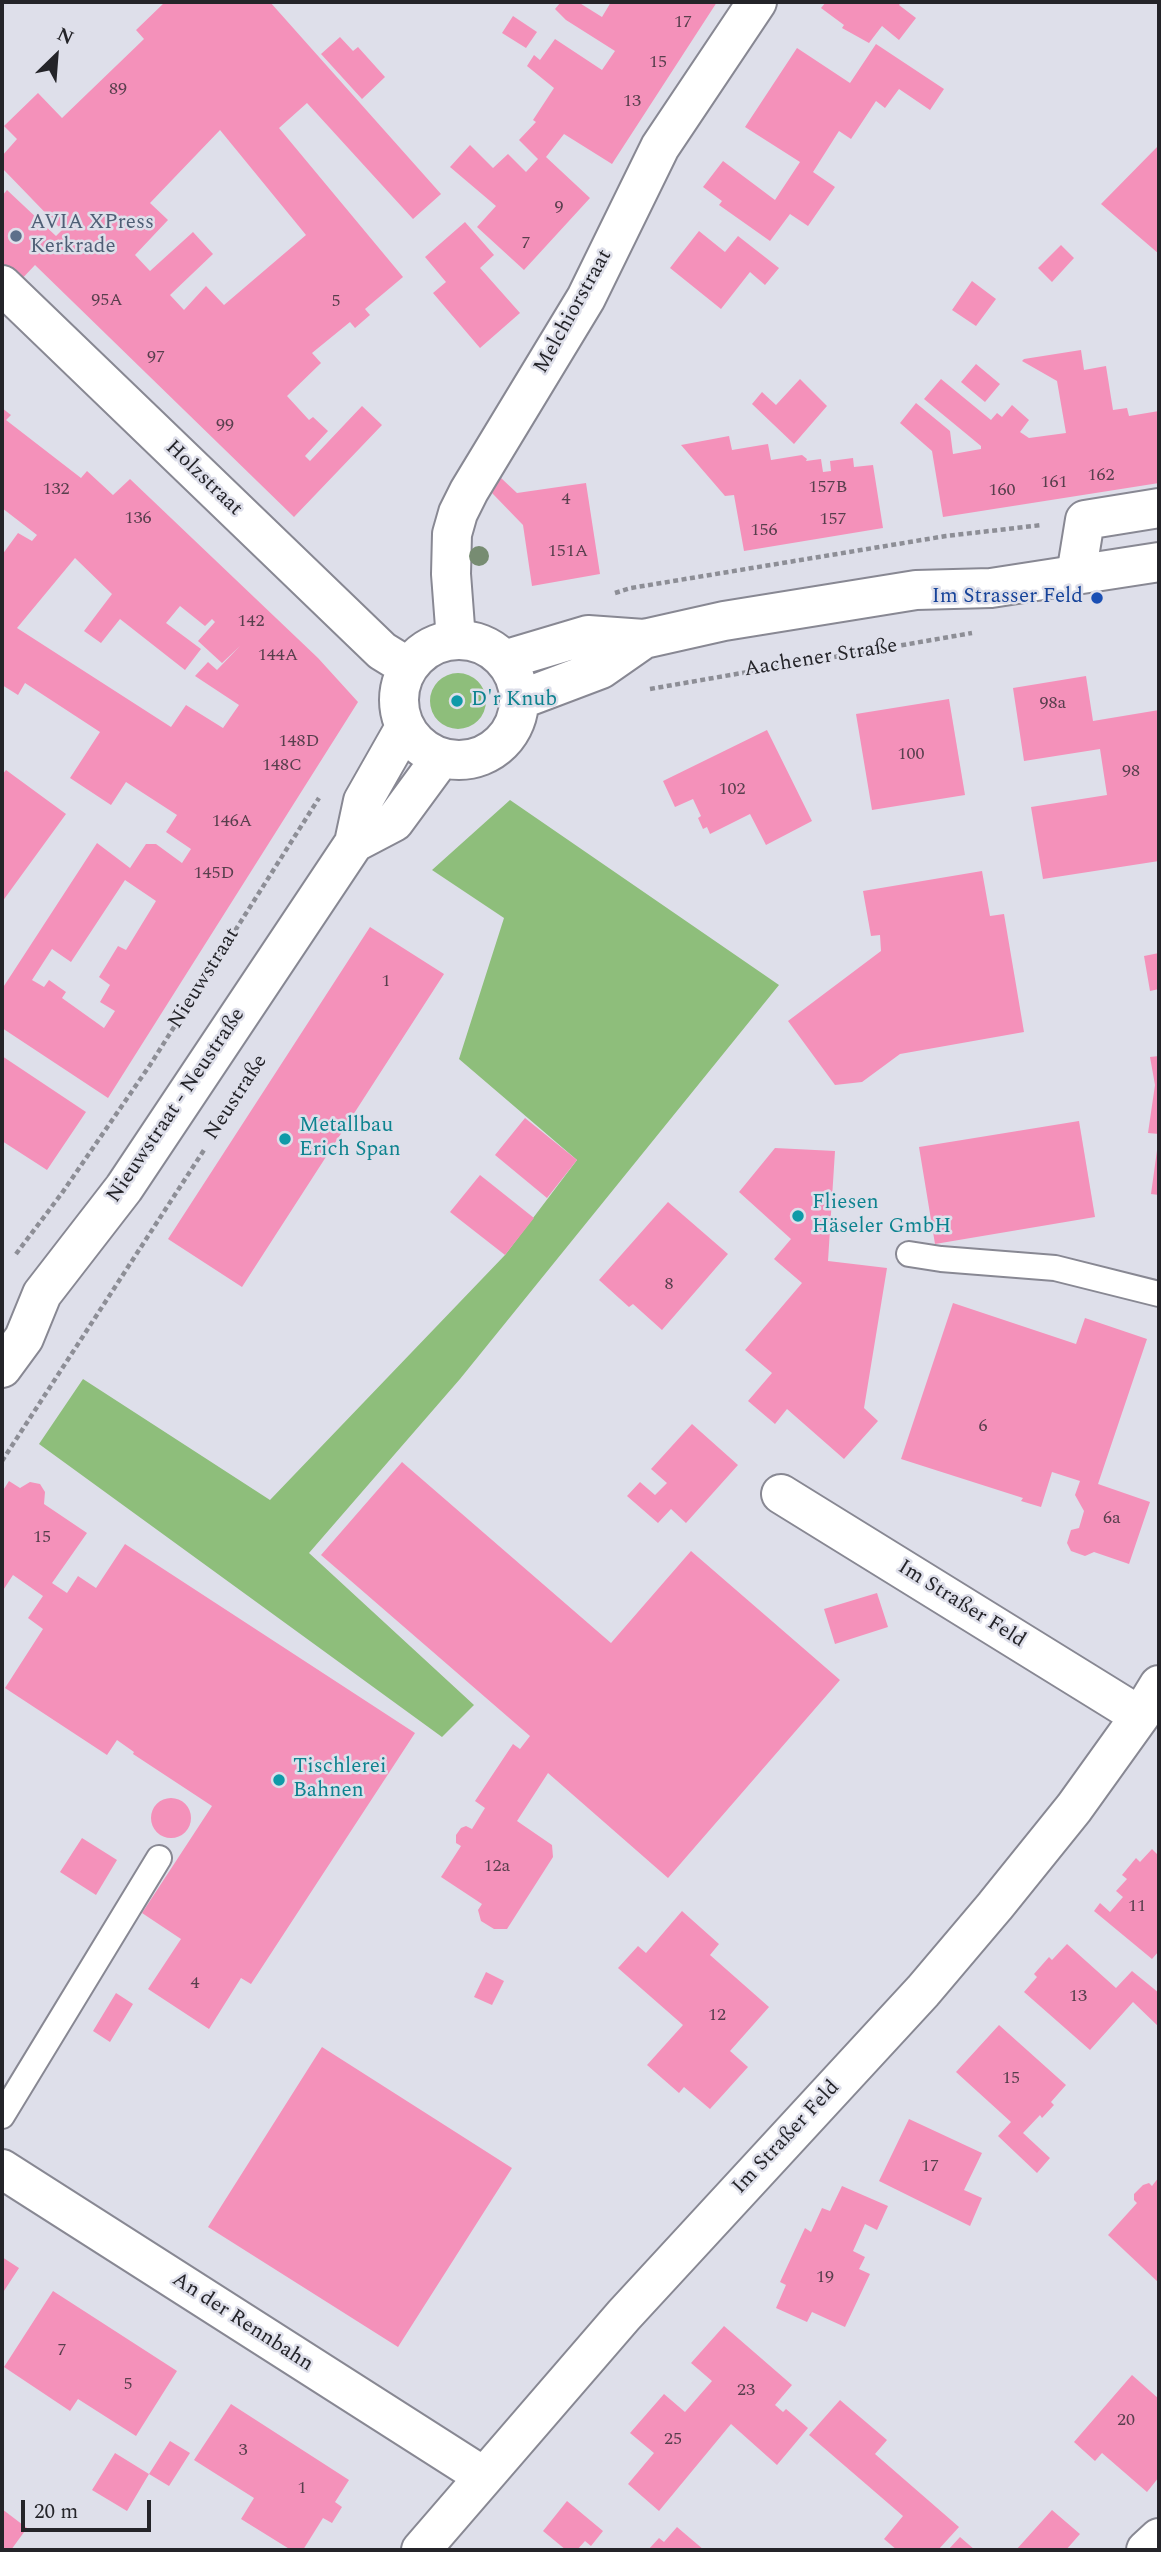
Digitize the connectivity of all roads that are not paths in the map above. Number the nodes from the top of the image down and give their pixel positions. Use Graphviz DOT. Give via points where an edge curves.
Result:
graph roads {
  1 [pos="757,2"];
  2 [pos="2,285"];
  3 [pos="1159,508"];
  4 [pos="1159,562"];
  5 [pos="1076,575"];
  6 [pos="644,639"];
  7 [pos="457,640"];
  8 [pos="504,660"];
  9 [pos="408,667"];
  10 [pos="519,700"];
  11 [pos="405,727"];
  12 [pos="441,758"];
  13 [pos="354,843"];
  14 [pos="909,1254"];
  15 [pos="42,1294"];
  16 [pos="1159,1294"];
  17 [pos="2,1313"];
  18 [pos="2,1368"];
  19 [pos="781,1494"];
  20 [pos="1150,1700"];
  21 [pos="159,1858"];
  22 [pos="2,2116"];
  23 [pos="2,2169"];
  24 [pos="482,2476"];
  25 [pos="1159,2538"];
  26 [pos="421,2550"];
  27 [pos="1146,2550"];
  1 -- 7 [label="street, Melchiorstraat" via="660,147 586,298 458,513 452,534 451,574"];
  2 -- 9 [label="street, Holzstraat" via="382,651"];
  3 -- 5 [label="street" via="1085,520"];
  4 -- 5 [label="street"];
  5 -- 6 [label="street" via="990,588 916,590 724,621"];
  6 -- 8 [label="street" via="588,635"];
  6 -- 10 [label="street" via="601,669"];
  7 -- 8 [label="street" via="490,647"];
  7 -- 9 [label="street" via="429,648"];
  8 -- 10 [label="street" via="515,676"];
  9 -- 11 [label="street" via="399,697"];
  10 -- 12 [label="street" via="514,725 498,753 459,761"];
  11 -- 12 [label="street" via="425,750"];
  11 -- 13 [label="street" via="363,801"];
  12 -- 13 [label="street" via="394,822"];
  13 -- 15 [label="street, Nieuwstraat - Neustraße" via="124,1188"];
  14 -- 16 [label="lane" via="1055,1268"];
  15 -- 17 [label="street"];
  15 -- 18 [label="street, Nieuwstraat - Neustraße" via="24,1338"];
  19 -- 20 [label="street, Im Straßer Feld"];
  20 -- 24 [label="street, Im Straßer Feld" via="1074,1808 932,1980"];
  21 -- 22 [label="lane"];
  23 -- 24 [label="street, An der Rennbahn"];
  24 -- 26 [label="street, Im Straßer Feld"];
  25 -- 27 [label="street"];
}
